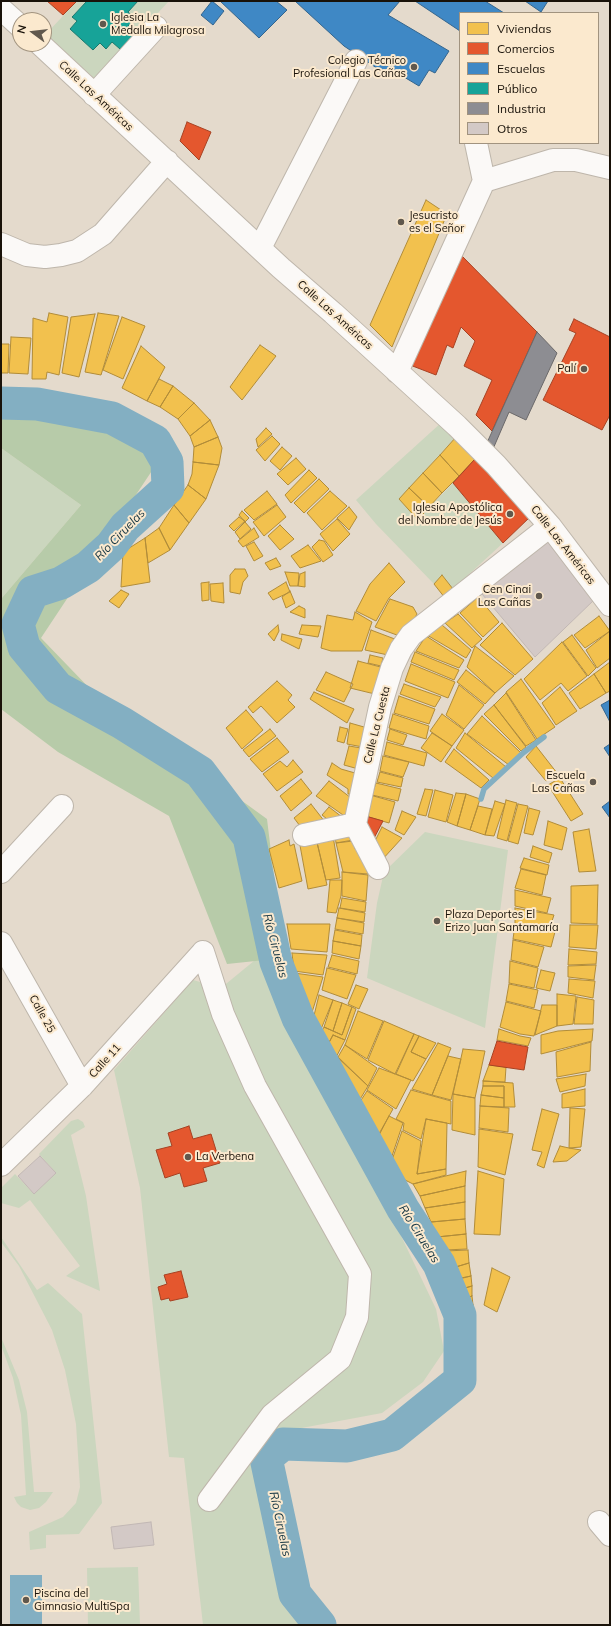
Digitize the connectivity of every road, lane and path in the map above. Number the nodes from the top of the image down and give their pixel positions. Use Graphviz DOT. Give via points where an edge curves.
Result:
graph roads {
  1 [pos="1,9"];
  2 [pos="12,19"];
  3 [pos="156,27"];
  4 [pos="49,52"];
  5 [pos="356,61"];
  6 [pos="94,94"];
  7 [pos="476,144"];
  8 [pos="167,161"];
  9 [pos="610,168"];
  10 [pos="484,181"];
  11 [pos="1,244"];
  12 [pos="260,248"];
  13 [pos="397,372"];
  14 [pos="550,526"];
  15 [pos="610,605"];
  16 [pos="62,806"];
  17 [pos="355,824"];
  18 [pos="304,835"];
  19 [pos="378,868"];
  20 [pos="1,872"];
  21 [pos="1,943"];
  22 [pos="82,1086"];
  23 [pos="1,1165"];
  24 [pos="209,1500"];
  1 -- 2 [label="street"];
  3 -- 6 [label="street"];
  4 -- 6 [label="street, Calle Las Américas"];
  5 -- 12 [label="street"];
  6 -- 8 [label="street, Calle Las Américas"];
  7 -- 10 [label="street"];
  8 -- 11 [label="street" via="103,234 77,251 53,256 27,255"];
  8 -- 12 [label="street, Calle Las Américas"];
  9 -- 10 [label="street" via="576,160 553,160"];
  10 -- 13 [label="street"];
  12 -- 13 [label="street, Calle Las Américas"];
  13 -- 14 [label="street, Calle Las Américas" via="496,465"];
  14 -- 15 [label="street, Calle Las Américas"];
  14 -- 17 [label="street, Calle La Cuesta" via="422,625 401,649 380,707"];
  16 -- 20 [label="street"];
  17 -- 18 [label="street"];
  17 -- 19 [label="street"];
  21 -- 22 [label="street, Calle 25"];
  22 -- 23 [label="street, Calle 11"];
  22 -- 24 [label="street, Calle 11" via="203,952 223,1014 256,1086 360,1274 357,1317 340,1359 272,1415"];
}
